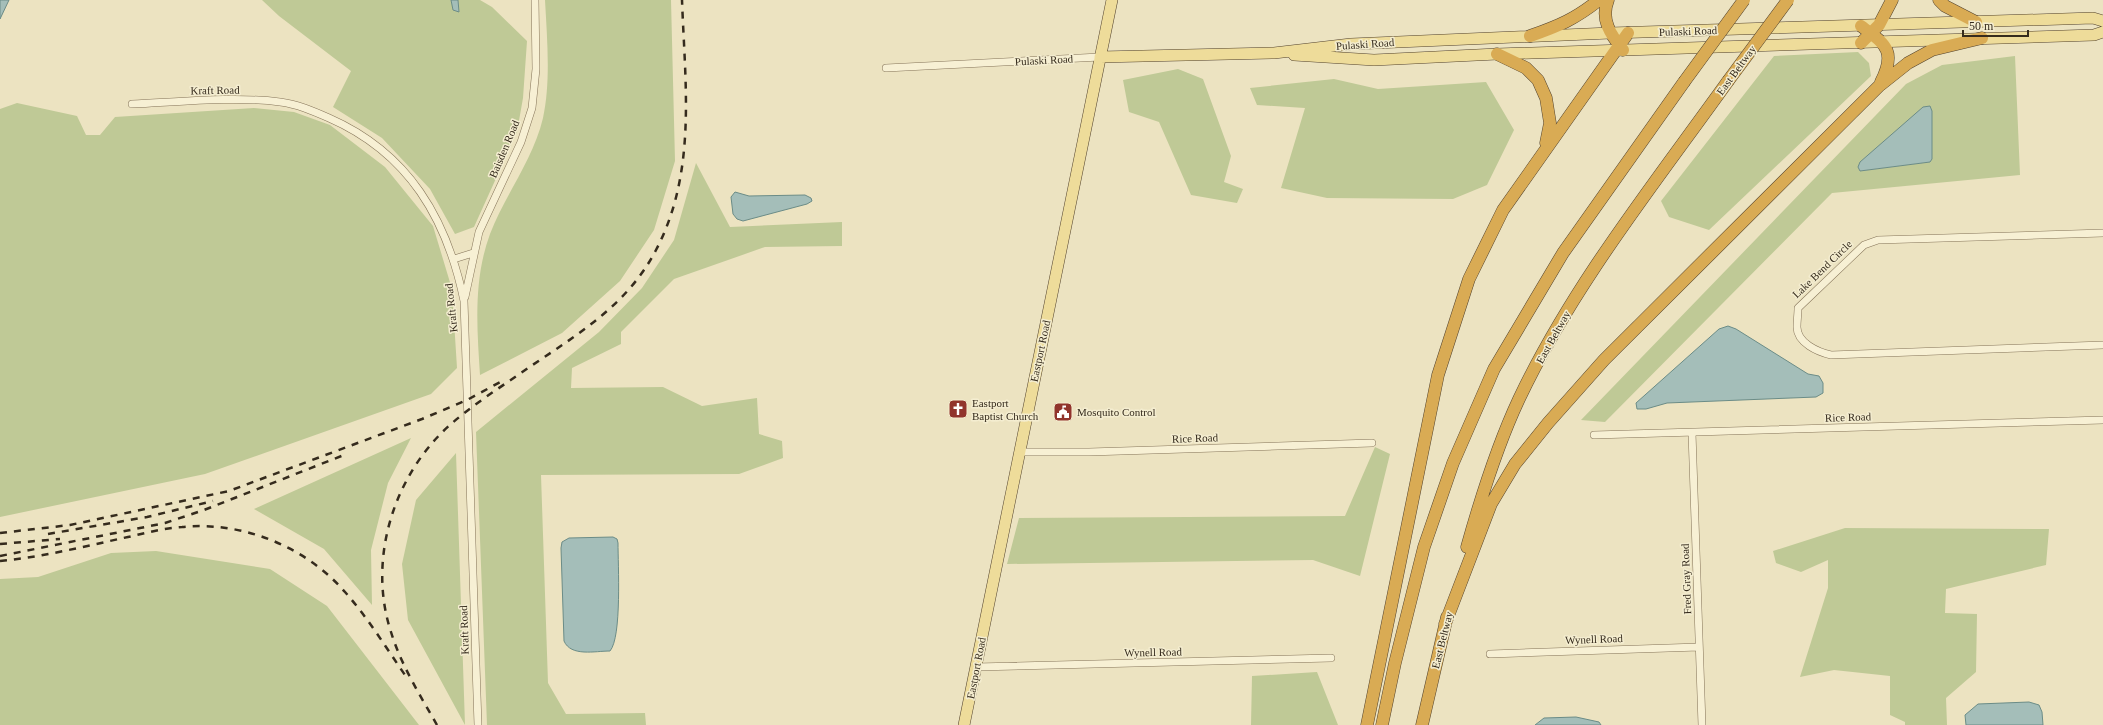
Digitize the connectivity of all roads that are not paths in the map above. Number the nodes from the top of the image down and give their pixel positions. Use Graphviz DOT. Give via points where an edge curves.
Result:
graph roads {
  1 [pos="535,0"];
  2 [pos="1112,0"];
  3 [pos="1599,0"];
  4 [pos="1608,0"];
  5 [pos="1744,0"];
  6 [pos="1788,0"];
  7 [pos="1892,0"];
  8 [pos="1939,0"];
  9 [pos="2103,20"];
  10 [pos="1976,22"];
  11 [pos="1861,26"];
  12 [pos="1875,29"];
  13 [pos="1628,32"];
  14 [pos="2103,32"];
  15 [pos="1610,33"];
  16 [pos="1530,36"];
  17 [pos="1982,38"];
  18 [pos="1882,42"];
  19 [pos="1861,43"];
  20 [pos="1619,48"];
  21 [pos="1274,53"];
  22 [pos="1497,54"];
  23 [pos="1100,57"];
  24 [pos="886,68"];
  25 [pos="1879,86"];
  26 [pos="132,104"];
  27 [pos="1544,149"];
  28 [pos="2103,233"];
  29 [pos="473,253"];
  30 [pos="454,259"];
  31 [pos="464,301"];
  32 [pos="2103,345"];
  33 [pos="2103,420"];
  34 [pos="1692,433"];
  35 [pos="1594,435"];
  36 [pos="1372,443"];
  37 [pos="1019,452"];
  38 [pos="1445,624"];
  39 [pos="1699,647"];
  40 [pos="1490,654"];
  41 [pos="1331,658"];
  42 [pos="976,667"];
  43 [pos="478,725"];
  44 [pos="964,725"];
  45 [pos="1367,725"];
  46 [pos="1382,725"];
  47 [pos="1422,725"];
  48 [pos="1702,725"];
  1 -- 29 [label="street, Baisden Road" via="536,69 532,108 521,142 485,217"];
  2 -- 23 [label="main road, Eastport Road"];
  3 -- 16 [label="highway" via="1572,20"];
  4 -- 15 [label="highway" via="1605,18"];
  5 -- 46 [label="highway, bridge" via="1563,253 1494,369 1453,462 1424,547"];
  6 -- 38 [label="highway, East Beltway, bridge" via="1592,272 1519,399 1484,486"];
  7 -- 12 [label="highway"];
  8 -- 10 [label="highway" via="1945,6"];
  9 -- 10 [label="main road" via="2093,18"];
  10 -- 12 [label="main road"];
  11 -- 12 [label="highway"];
  11 -- 13 [label="main road, Pulaski Road"];
  12 -- 18 [label="highway"];
  12 -- 19 [label="highway"];
  13 -- 15 [label="main road, Pulaski Road"];
  13 -- 20 [label="highway"];
  14 -- 17 [label="main road, Pulaski Road" via="2094,35"];
  15 -- 16 [label="main road, Pulaski Road"];
  15 -- 20 [label="highway"];
  16 -- 21 [label="main road, Pulaski Road" via="1351,44"];
  17 -- 18 [label="main road, Pulaski Road"];
  17 -- 25 [label="highway" via="1932,50 1908,63"];
  18 -- 19 [label="main road, Pulaski Road"];
  18 -- 25 [label="highway" via="1889,53 1888,67"];
  19 -- 20 [label="main road, Pulaski Road"];
  20 -- 22 [label="main road, Pulaski Road"];
  20 -- 27 [label="highway"];
  21 -- 22 [label="main road, Pulaski Road" via="1374,60"];
  21 -- 23 [label="main road, Pulaski Road"];
  22 -- 27 [label="highway" via="1526,68 1538,80 1546,98 1550,123"];
  23 -- 24 [label="street, Pulaski Road"];
  23 -- 37 [label="main road, Eastport Road"];
  25 -- 38 [label="highway" via="1604,360 1548,423 1515,464 1491,504"];
  26 -- 30 [label="street, Kraft Road" via="238,100 280,102 303,107 345,125 369,139 410,179 425,198 444,231"];
  27 -- 45 [label="highway" via="1503,210 1469,279 1438,375"];
  28 -- 32 [label="street, Lake Bend Circle" via="1878,240 1864,245 1798,308 1797,329 1806,344 1821,353 1832,355"];
  29 -- 30 [label="street"];
  29 -- 31 [label="street, Baisden Road"];
  30 -- 31 [label="street, Kraft Road"];
  31 -- 43 [label="street, Kraft Road"];
  33 -- 34 [label="street, Rice Road"];
  34 -- 35 [label="street, Rice Road"];
  34 -- 39 [label="street, Fred Gray Road"];
  36 -- 37 [label="street, Rice Road"];
  37 -- 42 [label="main road, Eastport Road"];
  38 -- 47 [label="highway, East Beltway"];
  39 -- 40 [label="street, Wynell Road"];
  39 -- 48 [label="street, Fred Gray Road"];
  41 -- 42 [label="street, Wynell Road"];
  42 -- 44 [label="main road, Eastport Road"];
}
